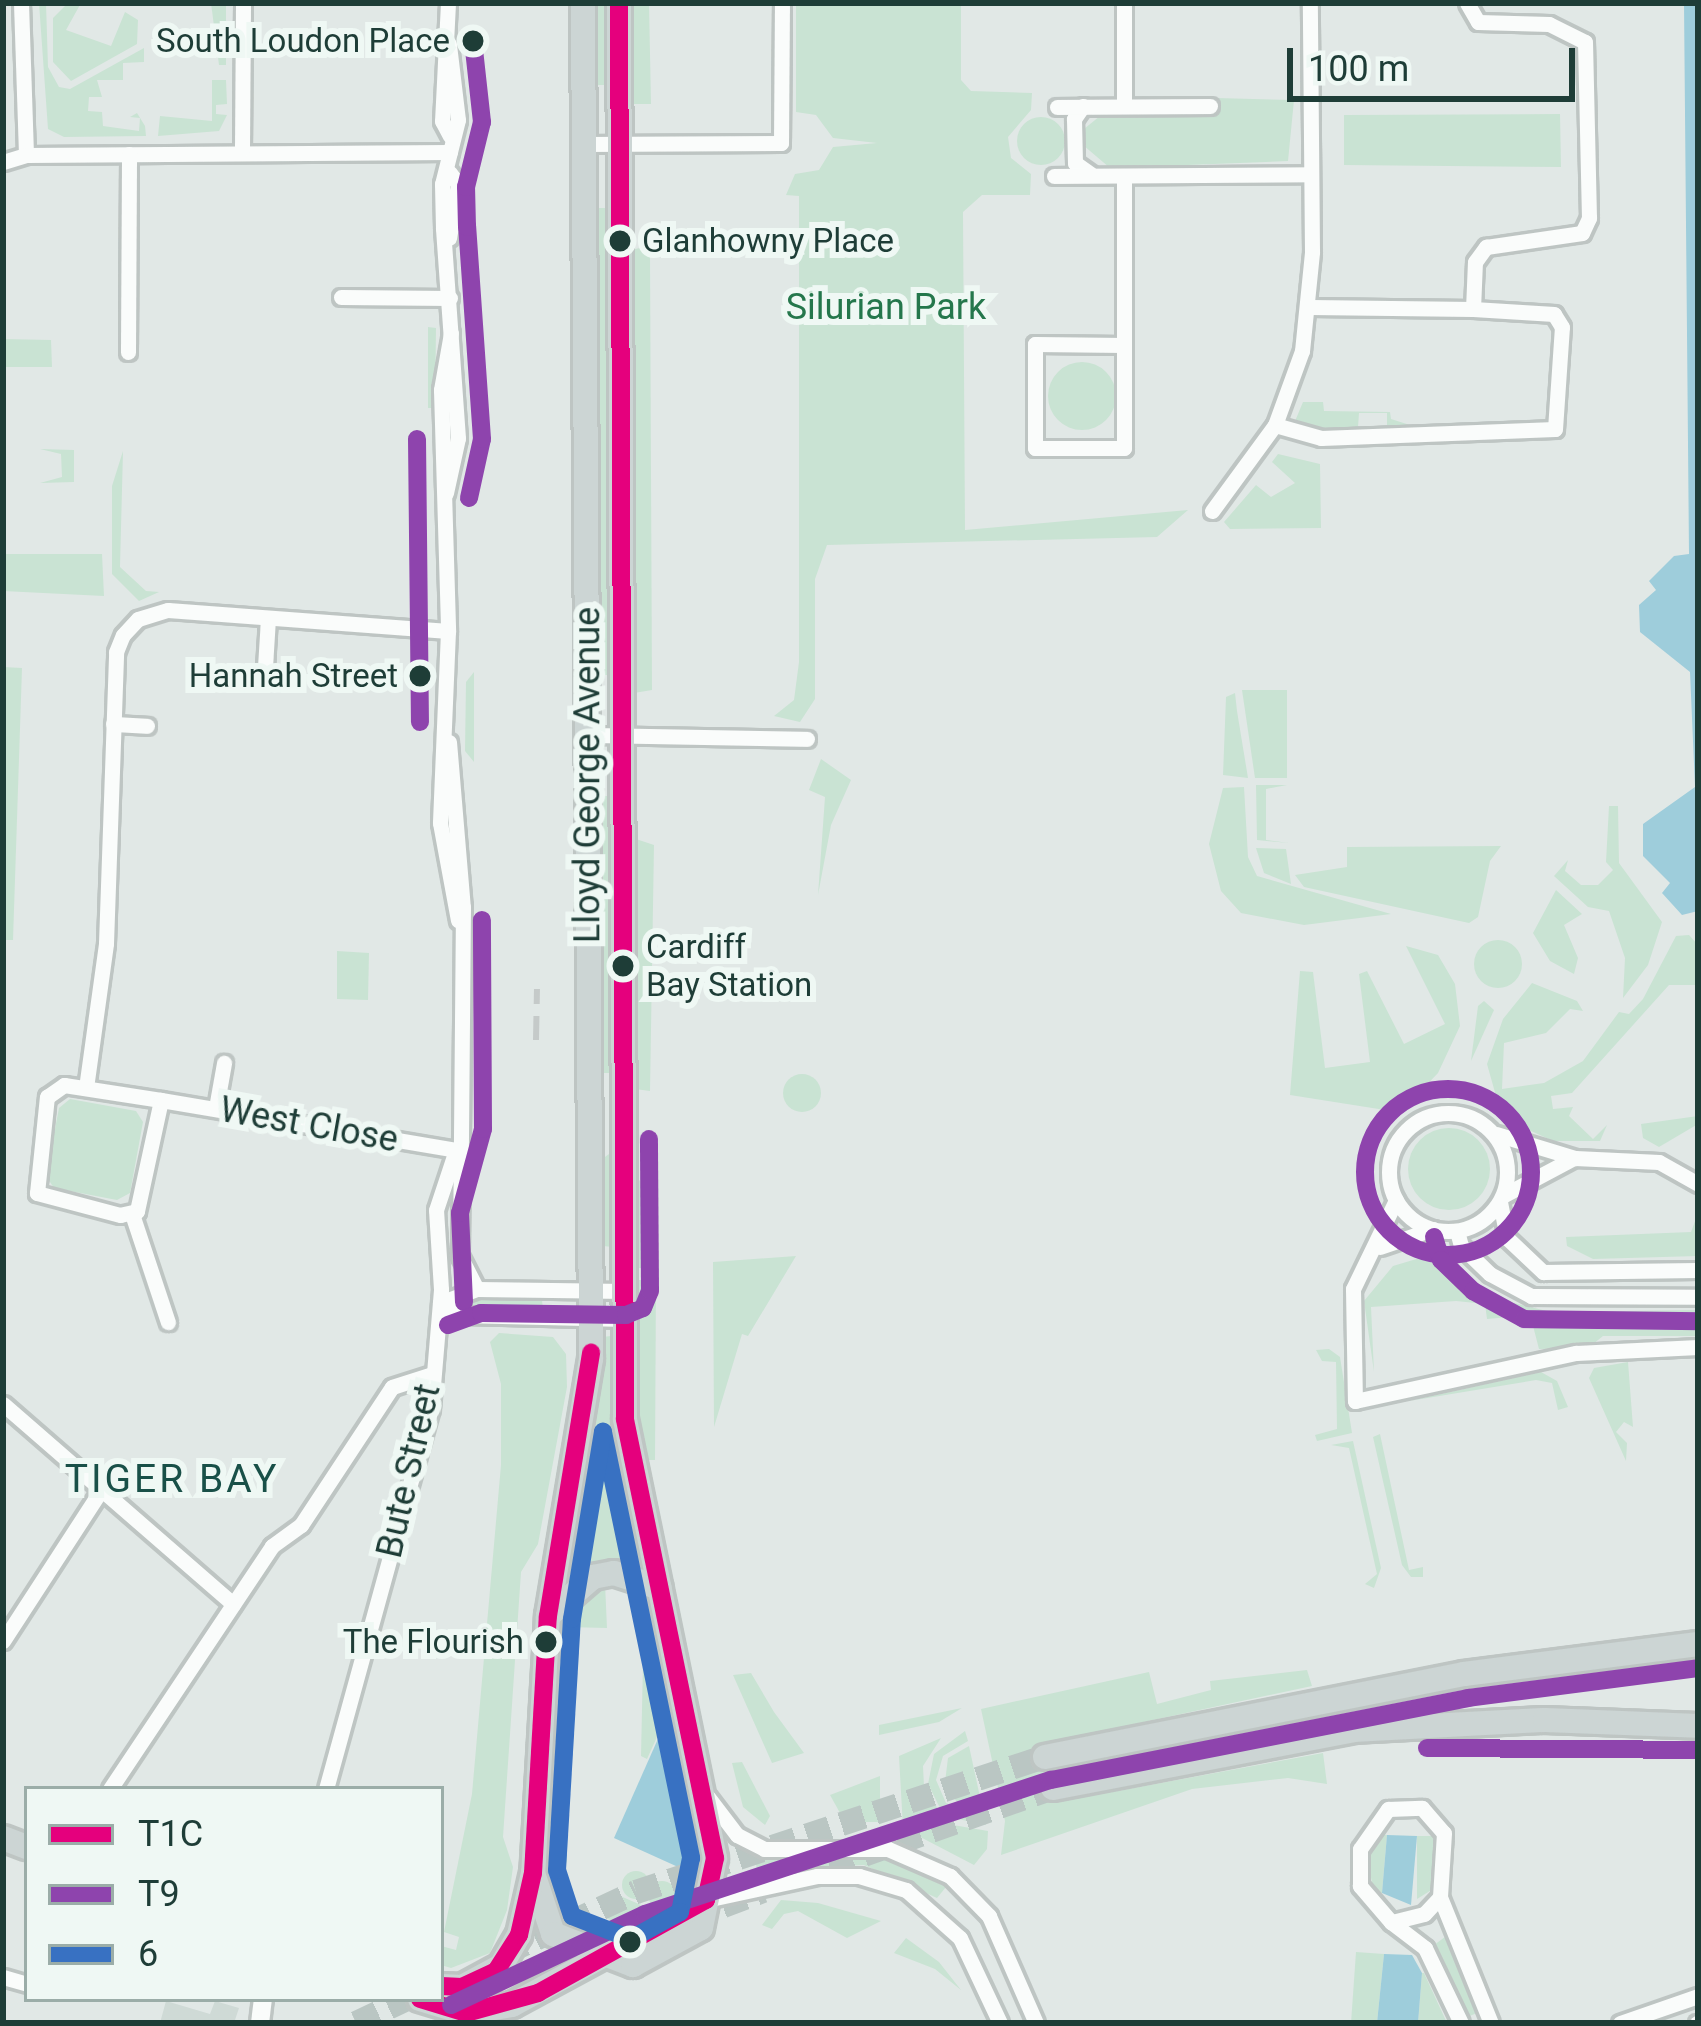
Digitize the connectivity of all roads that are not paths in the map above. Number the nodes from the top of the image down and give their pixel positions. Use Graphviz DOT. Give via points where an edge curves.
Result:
graph roads {
  1 [pos="21,3"];
  2 [pos="243,3"];
  3 [pos="448,3"];
  4 [pos="583,3"];
  5 [pos="619,3"];
  6 [pos="782,3"];
  7 [pos="1124,3"];
  8 [pos="1310,3"];
  9 [pos="1467,3"];
  10 [pos="1083,106"];
  11 [pos="1124,106"];
  12 [pos="1210,106"];
  13 [pos="1057,107"];
  14 [pos="450,144"];
  15 [pos="583,144"];
  16 [pos="619,145"];
  17 [pos="242,149"];
  18 [pos="129,154"];
  19 [pos="26,155"];
  20 [pos="3,162"];
  21 [pos="1310,174"];
  22 [pos="1054,176"];
  23 [pos="1094,176"];
  24 [pos="1124,176"];
  25 [pos="341,297"];
  26 [pos="450,298"];
  27 [pos="1310,308"];
  28 [pos="1473,309"];
  29 [pos="1124,345"];
  30 [pos="128,352"];
  31 [pos="1275,425"];
  32 [pos="1212,512"];
  33 [pos="268,618"];
  34 [pos="448,631"];
  35 [pos="266,667"];
  36 [pos="113,724"];
  37 [pos="147,726"];
  38 [pos="587,735"];
  39 [pos="623,735"];
  40 [pos="807,739"];
  41 [pos="224,1064"];
  42 [pos="86,1088"];
  43 [pos="161,1100"];
  44 [pos="215,1108"];
  45 [pos="1493,1132"];
  46 [pos="456,1150"];
  47 [pos="1575,1158"];
  48 [pos="1698,1184"];
  49 [pos="1396,1200"];
  50 [pos="1501,1200"];
  51 [pos="132,1214"];
  52 [pos="1433,1229"];
  53 [pos="1457,1231"];
  54 [pos="1380,1247"];
  55 [pos="1698,1270"];
  56 [pos="477,1289"];
  57 [pos="590,1290"];
  58 [pos="626,1291"];
  59 [pos="1698,1297"];
  60 [pos="440,1303"];
  61 [pos="590,1319"];
  62 [pos="625,1319"];
  63 [pos="168,1322"];
  64 [pos="1698,1347"];
  65 [pos="432,1374"];
  66 [pos="3,1404"];
  67 [pos="99,1493"];
  68 [pos="660,1588"];
  69 [pos="233,1604"];
  70 [pos="548,1616"];
  71 [pos="3,1641"];
  72 [pos="1698,1644"];
  73 [pos="1698,1726"];
  74 [pos="1045,1757"];
  75 [pos="112,1786"];
  76 [pos="327,1786"];
  77 [pos="1054,1788"];
  78 [pos="708,1797"];
  79 [pos="533,1873"];
  80 [pos="1440,1897"];
  81 [pos="706,1900"];
  82 [pos="1391,1922"];
  83 [pos="600,1956"];
  84 [pos="444,1986"];
  85 [pos="1698,1996"];
  86 [pos="430,2002"];
  87 [pos="1000,2023"];
  88 [pos="1036,2023"];
  89 [pos="1461,2023"];
  90 [pos="1491,2023"];
  91 [pos="1621,2023"];
  1 -- 19 [label="street"];
  2 -- 17 [label="street"];
  3 -- 14 [label="street, Bute Street" via="442,121"];
  4 -- 15 [label="main road, Lloyd George Avenue"];
  5 -- 16 [label="main road, Lloyd George Avenue"];
  6 -- 16 [label="street" via="782,143"];
  7 -- 11 [label="street"];
  8 -- 21 [label="street"];
  9 -- 28 [label="street" via="1488,25 1568,29 1589,57 1589,218 1582,232 1486,247 1474,262"];
  10 -- 11 [label="street"];
  10 -- 13 [label="street"];
  10 -- 23 [label="street" via="1074,119 1075,163"];
  11 -- 12 [label="street"];
  14 -- 17 [label="street"];
  14 -- 26 [label="street, Bute Street" via="442,184"];
  15 -- 16 [label="street"];
  15 -- 38 [label="main road, Lloyd George Avenue"];
  16 -- 39 [label="main road, Lloyd George Avenue"];
  17 -- 18 [label="street"];
  18 -- 19 [label="street"];
  18 -- 30 [label="street"];
  19 -- 20 [label="street"];
  21 -- 24 [label="street"];
  21 -- 27 [label="street"];
  22 -- 23 [label="street"];
  23 -- 24 [label="street"];
  24 -- 29 [label="street"];
  25 -- 26 [label="street"];
  26 -- 34 [label="street, Bute Street" via="441,390"];
  27 -- 28 [label="street"];
  27 -- 31 [label="street"];
  28 -- 31 [label="street" via="1555,314 1562,327 1555,429 1322,438"];
  29 -- 29 [label="street" via="1035,344 1034,448 1124,448"];
  31 -- 32 [label="street"];
  33 -- 34 [label="street"];
  33 -- 35 [label="street"];
  33 -- 36 [label="street" via="168,610 138,619 118,642"];
  34 -- 46 [label="street, Bute Street" via="441,853 458,920"];
  36 -- 37 [label="street"];
  36 -- 42 [label="street" via="106,943"];
  38 -- 39 [label="street"];
  38 -- 57 [label="main road, Lloyd George Avenue"];
  39 -- 40 [label="street"];
  39 -- 58 [label="main road, Lloyd George Avenue"];
  41 -- 44 [label="street"];
  42 -- 43 [label="street, West Close"];
  42 -- 51 [label="street" via="51,1091 32,1183 46,1202"];
  43 -- 44 [label="street, West Close"];
  43 -- 51 [label="street" via="143,1196"];
  44 -- 46 [label="street, West Close"];
  45 -- 47 [label="street"];
  45 -- 49 [label="street" via="1449,1112 1417,1121 1389,1166"];
  45 -- 50 [label="street" via="1509,1172"];
  46 -- 56 [label="street, Bute Street" via="460,1256"];
  46 -- 60 [label="street, Bute Street" via="436,1210"];
  47 -- 48 [label="street" via="1648,1160"];
  47 -- 50 [label="street" via="1535,1172"];
  49 -- 52 [label="street"];
  49 -- 54 [label="street"];
  50 -- 53 [label="street"];
  50 -- 55 [label="street" via="1508,1238 1544,1272"];
  51 -- 63 [label="street"];
  52 -- 53 [label="street"];
  52 -- 54 [label="street"];
  53 -- 59 [label="street" via="1490,1274 1531,1296"];
  54 -- 64 [label="street" via="1352,1298 1355,1401 1576,1353"];
  56 -- 57 [label="street"];
  56 -- 60 [label="street"];
  57 -- 58 [label="street"];
  57 -- 61 [label="main road, Lloyd George Avenue"];
  58 -- 62 [label="main road, Lloyd George Avenue"];
  60 -- 61 [label="street" via="460,1315"];
  60 -- 65 [label="street, Bute Street"];
  61 -- 62 [label="street"];
  61 -- 70 [label="main road, Lloyd George Avenue" via="589,1382"];
  62 -- 68 [label="main road, Lloyd George Avenue" via="626,1419"];
  65 -- 69 [label="street" via="392,1387 302,1525 272,1546"];
  65 -- 76 [label="street, Bute Street" via="426,1427"];
  66 -- 67 [label="street" via="96,1481"];
  67 -- 69 [label="street"];
  67 -- 71 [label="street"];
  68 -- 70 [label="main road" via="614,1573 593,1577"];
  68 -- 78 [label="main road"];
  69 -- 75 [label="street"];
  70 -- 79 [label="main road"];
  72 -- 74 [label="main road" via="1486,1670"];
  73 -- 77 [label="main road" via="1525,1720 1354,1730"];
  78 -- 81 [label="main road" via="716,1858"];
  78 -- 88 [label="street" via="726,1825 764,1849 888,1849 950,1876 989,1916"];
  79 -- 83 [label="main road" via="553,1934"];
  79 -- 84 [label="main road" via="519,1935 501,1966 462,1987"];
  80 -- 82 [label="street" via="1424,1914"];
  80 -- 82 [label="street" via="1438,1823 1422,1808 1388,1809 1365,1833 1360,1886"];
  80 -- 90 [label="street"];
  81 -- 83 [label="main road"];
  81 -- 87 [label="street" via="818,1876 859,1876 906,1890 960,1938"];
  82 -- 89 [label="street" via="1425,1948"];
  83 -- 86 [label="main road" via="493,2010 466,2013"];
  85 -- 91 [label="street"];
}
